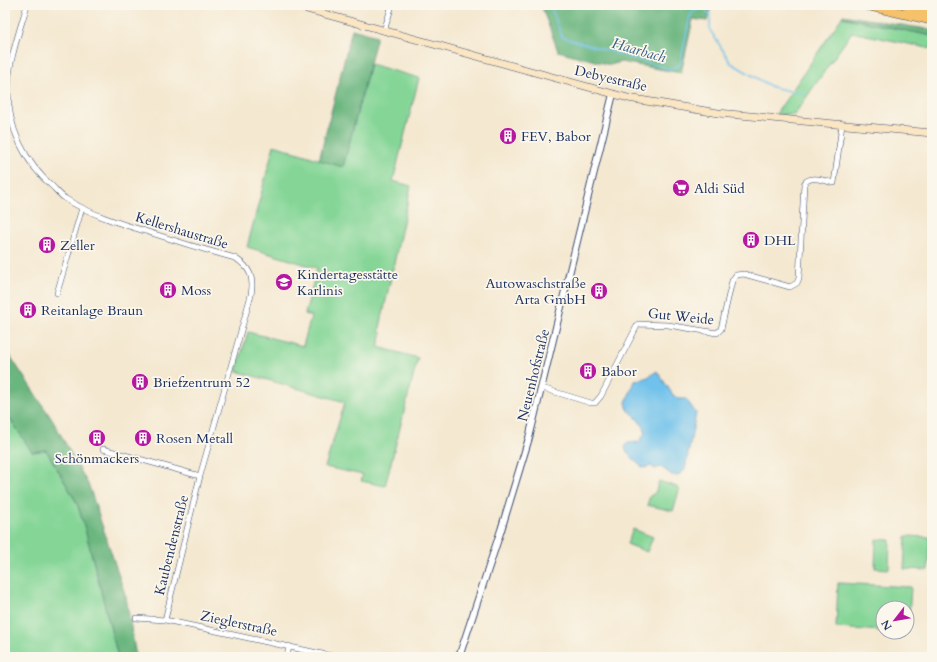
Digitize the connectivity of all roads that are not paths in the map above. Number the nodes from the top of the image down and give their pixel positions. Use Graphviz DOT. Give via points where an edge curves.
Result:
graph roads {
  1 [pos="27,5"];
  2 [pos="292,5"];
  3 [pos="392,5"];
  4 [pos="866,5"];
  5 [pos="907,5"];
  6 [pos="932,11"];
  7 [pos="932,20"];
  8 [pos="384,31"];
  9 [pos="613,94"];
  10 [pos="842,125"];
  11 [pos="932,133"];
  12 [pos="82,208"];
  13 [pos="58,293"];
  14 [pos="251,295"];
  15 [pos="542,388"];
  16 [pos="104,449"];
  17 [pos="200,476"];
  18 [pos="136,618"];
  19 [pos="165,620"];
  20 [pos="290,646"];
  21 [pos="287,657"];
  22 [pos="336,657"];
  23 [pos="459,657"];
  1 -- 12 [label="street, Kellershaustraße" via="13,55 8,91 12,121 18,140 34,167 65,198"];
  2 -- 8 [label="main road, Debyestraße"];
  3 -- 8 [label="street"];
  4 -- 7 [label="highway"];
  5 -- 6 [label="highway"];
  8 -- 9 [label="main road, Debyestraße"];
  9 -- 10 [label="main road, Debyestraße" via="718,113"];
  9 -- 15 [label="street, Neuenhofstraße"];
  10 -- 11 [label="main road, Debyestraße"];
  10 -- 15 [label="street, Gut Weide" via="834,184 812,178 804,184 799,278 795,285 790,287 744,274 736,275 732,281 721,329 716,333 668,325 638,324 601,396 594,403"];
  12 -- 13 [label="street"];
  12 -- 14 [label="street, Kellershaustraße" via="120,224 235,258 249,270 252,282"];
  14 -- 17 [label="street, Kaubendenstraße"];
  15 -- 23 [label="street, Neuenhofstraße" via="505,517"];
  16 -- 17 [label="street"];
  17 -- 19 [label="street, Kaubendenstraße"];
  18 -- 19 [label="street, Zieglerstraße"];
  19 -- 20 [label="street, Zieglerstraße"];
  20 -- 21 [label="street"];
  20 -- 22 [label="street, Zieglerstraße"];
}
